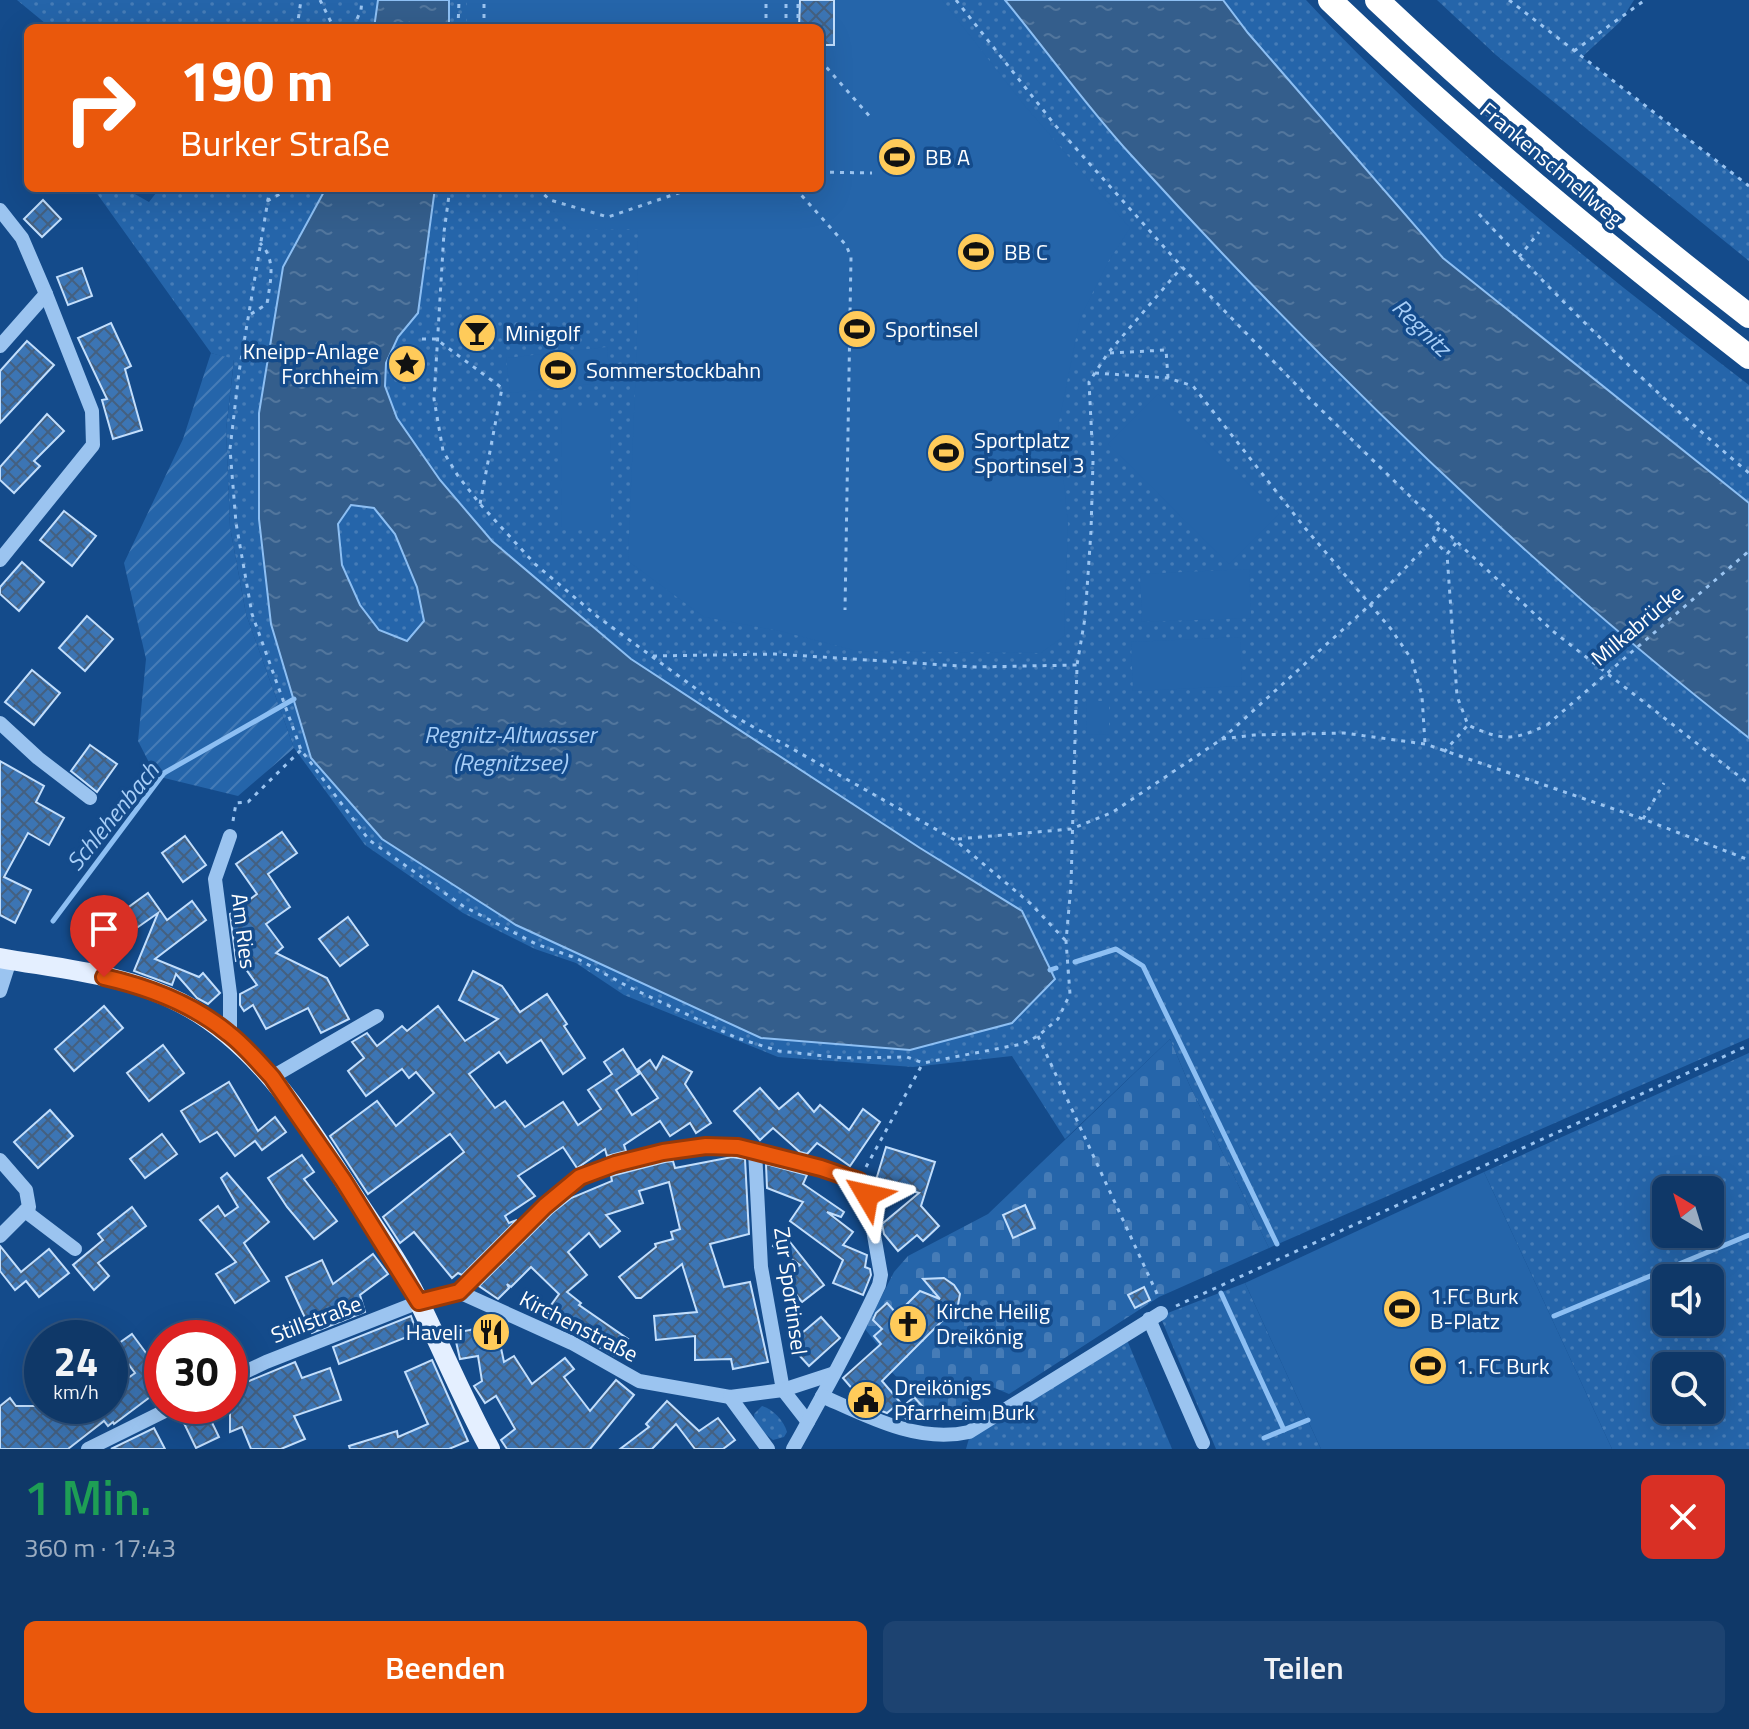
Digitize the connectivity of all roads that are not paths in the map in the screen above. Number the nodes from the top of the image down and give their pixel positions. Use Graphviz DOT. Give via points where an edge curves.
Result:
graph roads {
  1 [pos="1330,0"];
  2 [pos="1377,0"];
  3 [pos="0,210"];
  4 [pos="46,294"];
  5 [pos="1749,316"];
  6 [pos="0,346"];
  7 [pos="1749,357"];
  8 [pos="0,560"];
  9 [pos="0,723"];
  10 [pos="90,798"];
  11 [pos="230,836"];
  12 [pos="5,959"];
  13 [pos="0,991"];
  14 [pos="377,1016"];
  15 [pos="230,1034"];
  16 [pos="272,1077"];
  17 [pos="755,1151"];
  18 [pos="0,1160"];
  19 [pos="25,1211"];
  20 [pos="0,1236"];
  21 [pos="75,1249"];
  22 [pos="459,1292"];
  23 [pos="419,1302"];
  24 [pos="248,1370"];
  25 [pos="832,1374"];
  26 [pos="783,1390"];
  27 [pos="822,1396"];
  28 [pos="730,1397"];
  29 [pos="144,1421"];
  30 [pos="808,1422"];
  31 [pos="1203,1443"];
  32 [pos="88,1449"];
  33 [pos="490,1449"];
  34 [pos="768,1449"];
  35 [pos="793,1449"];
  1 -- 7 [label="highway, Frankenschnellweg" via="1469,129"];
  2 -- 5 [label="highway, Frankenschnellweg" via="1492,107"];
  3 -- 4 [label="street" via="22,238"];
  4 -- 6 [label="street"];
  4 -- 8 [label="street" via="92,411 93,445"];
  9 -- 10 [label="street"];
  11 -- 15 [label="street, Am Ries" via="215,879"];
  12 -- 13 [label="street"];
  12 -- 15 [label="main road" via="129,983 179,1002"];
  14 -- 16 [label="street"];
  15 -- 16 [label="main road"];
  16 -- 23 [label="main road"];
  17 -- 22 [label="street" via="706,1146 663,1152 580,1177"];
  17 -- 25 [label="street, Zur Sportinsel" via="859,1181 867,1195 881,1275 852,1344"];
  17 -- 26 [label="street, Zur Sportinsel" via="761,1267"];
  18 -- 19 [label="street" via="26,1190"];
  19 -- 20 [label="street"];
  19 -- 21 [label="street"];
  22 -- 23 [label="street"];
  22 -- 28 [label="street, Kirchenstraße" via="572,1343 639,1381"];
  23 -- 24 [label="street, Stillstraße"];
  23 -- 33 [label="main road"];
  25 -- 26 [label="street, Kirchenstraße"];
  25 -- 27 [label="street, Zur Sportinsel"];
  26 -- 28 [label="street, Kirchenstraße"];
  26 -- 30 [label="street"];
  27 -- 30 [label="street, Zur Sportinsel"];
  27 -- 31 [label="street" via="879,1422 931,1435 969,1432 1155,1316"];
  28 -- 34 [label="street"];
  29 -- 32 [label="street"];
  30 -- 35 [label="street, Zur Sportinsel"];
}
